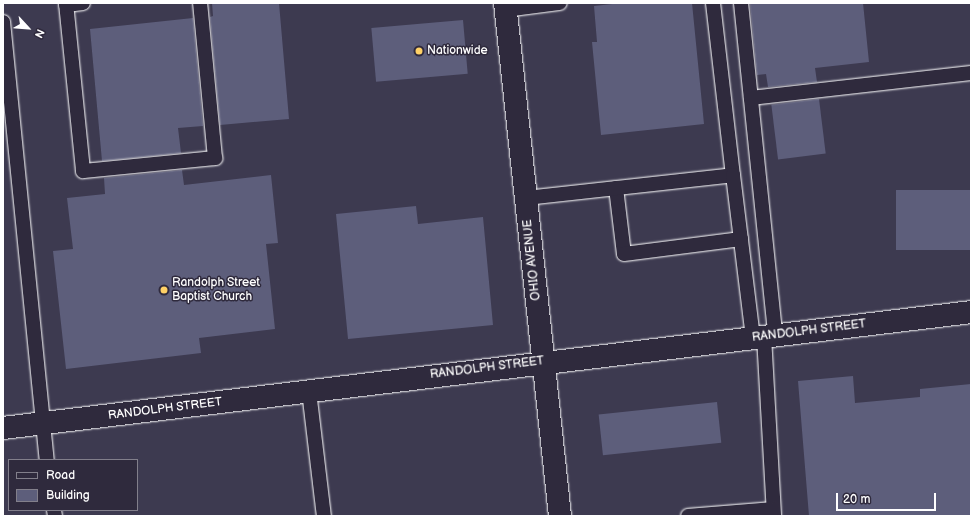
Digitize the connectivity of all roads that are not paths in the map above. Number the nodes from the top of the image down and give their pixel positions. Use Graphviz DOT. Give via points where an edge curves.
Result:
graph roads {
  1 [pos="83,3"];
  2 [pos="200,3"];
  3 [pos="560,3"];
  4 [pos="713,3"];
  5 [pos="741,3"];
  6 [pos="66,4"];
  7 [pos="506,6"];
  8 [pos="3,22"];
  9 [pos="971,73"];
  10 [pos="751,98"];
  11 [pos="733,175"];
  12 [pos="616,188"];
  13 [pos="526,198"];
  14 [pos="741,238"];
  15 [pos="971,312"];
  16 [pos="764,336"];
  17 [pos="542,361"];
  18 [pos="309,391"];
  19 [pos="42,424"];
  20 [pos="3,428"];
  21 [pos="47,459"];
  22 [pos="773,512"];
  23 [pos="324,516"];
  24 [pos="560,516"];
  25 [pos="688,516"];
  1 -- 6 [label="lane"];
  2 -- 6 [label="lane" via="215,158 84,171"];
  3 -- 7 [label="lane"];
  4 -- 11 [label="lane"];
  5 -- 10 [label="lane"];
  7 -- 13 [label="main road, OHIO AVENUE"];
  8 -- 19 [label="lane"];
  9 -- 10 [label="lane"];
  10 -- 16 [label="lane"];
  11 -- 12 [label="lane"];
  11 -- 14 [label="lane"];
  12 -- 13 [label="lane"];
  12 -- 14 [label="lane" via="624,254"];
  13 -- 17 [label="main road, OHIO AVENUE"];
  14 -- 16 [label="lane"];
  15 -- 16 [label="main road, RANDOLPH STREET"];
  16 -- 17 [label="main road, RANDOLPH STREET"];
  16 -- 22 [label="lane"];
  17 -- 18 [label="main road, RANDOLPH STREET"];
  17 -- 24 [label="main road, OHIO AVENUE"];
  18 -- 19 [label="main road, RANDOLPH STREET"];
  18 -- 23 [label="lane"];
  19 -- 20 [label="main road, RANDOLPH STREET"];
  19 -- 21 [label="lane"];
  22 -- 25 [label="lane"];
}
